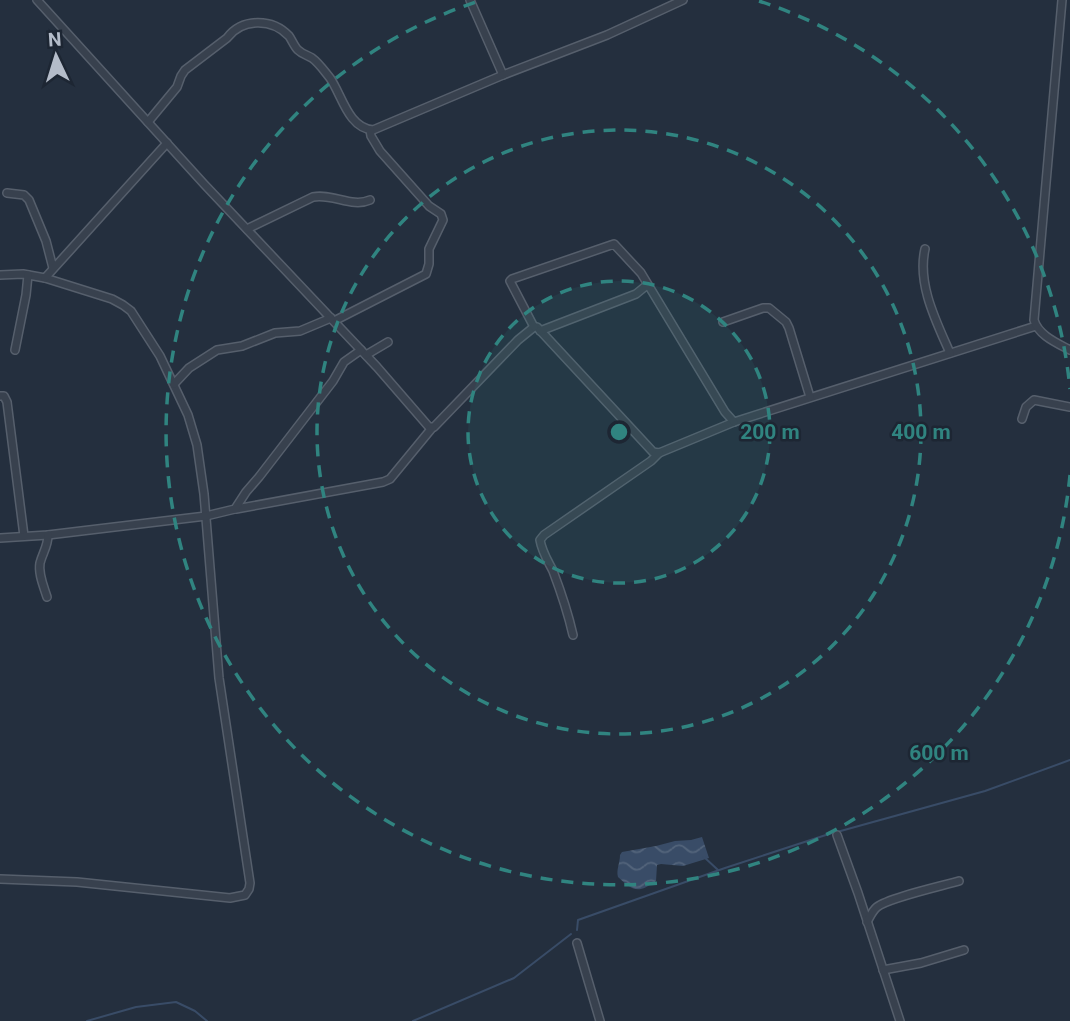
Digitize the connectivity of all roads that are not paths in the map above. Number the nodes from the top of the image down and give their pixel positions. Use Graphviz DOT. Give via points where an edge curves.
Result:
graph roads {
  1 [pos="37,0"];
  2 [pos="470,0"];
  3 [pos="683,0"];
  4 [pos="1062,0"];
  5 [pos="503,75"];
  6 [pos="148,122"];
  7 [pos="370,130"];
  8 [pos="167,143"];
  9 [pos="7,193"];
  10 [pos="370,200"];
  11 [pos="247,229"];
  12 [pos="925,248"];
  13 [pos="53,268"];
  14 [pos="0,275"];
  15 [pos="28,275"];
  16 [pos="45,278"];
  17 [pos="647,285"];
  18 [pos="333,320"];
  19 [pos="723,322"];
  20 [pos="1036,326"];
  21 [pos="537,329"];
  22 [pos="388,342"];
  23 [pos="15,350"];
  24 [pos="1070,350"];
  25 [pos="363,353"];
  26 [pos="950,353"];
  27 [pos="174,384"];
  28 [pos="0,396"];
  29 [pos="810,397"];
  30 [pos="1070,407"];
  31 [pos="1022,419"];
  32 [pos="734,422"];
  33 [pos="432,428"];
  34 [pos="659,453"];
  35 [pos="235,509"];
  36 [pos="206,516"];
  37 [pos="48,535"];
  38 [pos="24,536"];
  39 [pos="0,538"];
  40 [pos="47,597"];
  41 [pos="573,635"];
  42 [pos="836,835"];
  43 [pos="0,878"];
  44 [pos="959,881"];
  45 [pos="867,922"];
  46 [pos="577,943"];
  47 [pos="964,950"];
  48 [pos="883,970"];
  49 [pos="600,1021"];
  50 [pos="900,1021"];
  1 -- 6 [label="street"];
  2 -- 5 [label="street"];
  3 -- 5 [label="street"];
  4 -- 20 [label="street"];
  5 -- 7 [label="street"];
  6 -- 7 [label="street" via="185,70 236,29 257,23 276,26 290,37 332,80 358,124"];
  6 -- 8 [label="street"];
  7 -- 18 [label="street" via="380,151 443,220 429,248 426,274"];
  8 -- 11 [label="street"];
  8 -- 13 [label="street"];
  9 -- 13 [label="street" via="29,200"];
  10 -- 11 [label="street" via="357,203 320,195"];
  11 -- 18 [label="street"];
  12 -- 26 [label="street" via="926,292"];
  13 -- 16 [label="street"];
  14 -- 15 [label="street"];
  15 -- 16 [label="street"];
  15 -- 23 [label="street"];
  16 -- 27 [label="street" via="123,304"];
  17 -- 21 [label="street"];
  17 -- 21 [label="street" via="614,244 520,275 510,281"];
  17 -- 32 [label="street"];
  18 -- 25 [label="street"];
  18 -- 27 [label="street" via="217,350"];
  19 -- 29 [label="street" via="767,307 786,322"];
  20 -- 24 [label="street"];
  20 -- 26 [label="street"];
  21 -- 33 [label="street" via="531,328 518,340"];
  21 -- 34 [label="street" via="653,452"];
  22 -- 25 [label="street"];
  25 -- 33 [label="street"];
  25 -- 35 [label="street" via="344,362"];
  26 -- 29 [label="street"];
  27 -- 36 [label="street" via="195,436"];
  28 -- 38 [label="street" via="7,402"];
  29 -- 32 [label="street"];
  30 -- 31 [label="street" via="1034,400"];
  32 -- 34 [label="street"];
  33 -- 35 [label="street" via="383,482"];
  34 -- 41 [label="street" via="540,540"];
  35 -- 36 [label="street"];
  36 -- 37 [label="street"];
  36 -- 43 [label="street" via="219,678 250,883 247,892 230,898"];
  37 -- 38 [label="street"];
  37 -- 40 [label="street" via="40,566"];
  38 -- 39 [label="street"];
  42 -- 45 [label="street"];
  44 -- 45 [label="street" via="879,905"];
  45 -- 48 [label="street"];
  46 -- 49 [label="street"];
  47 -- 48 [label="street"];
  48 -- 50 [label="street"];
}
